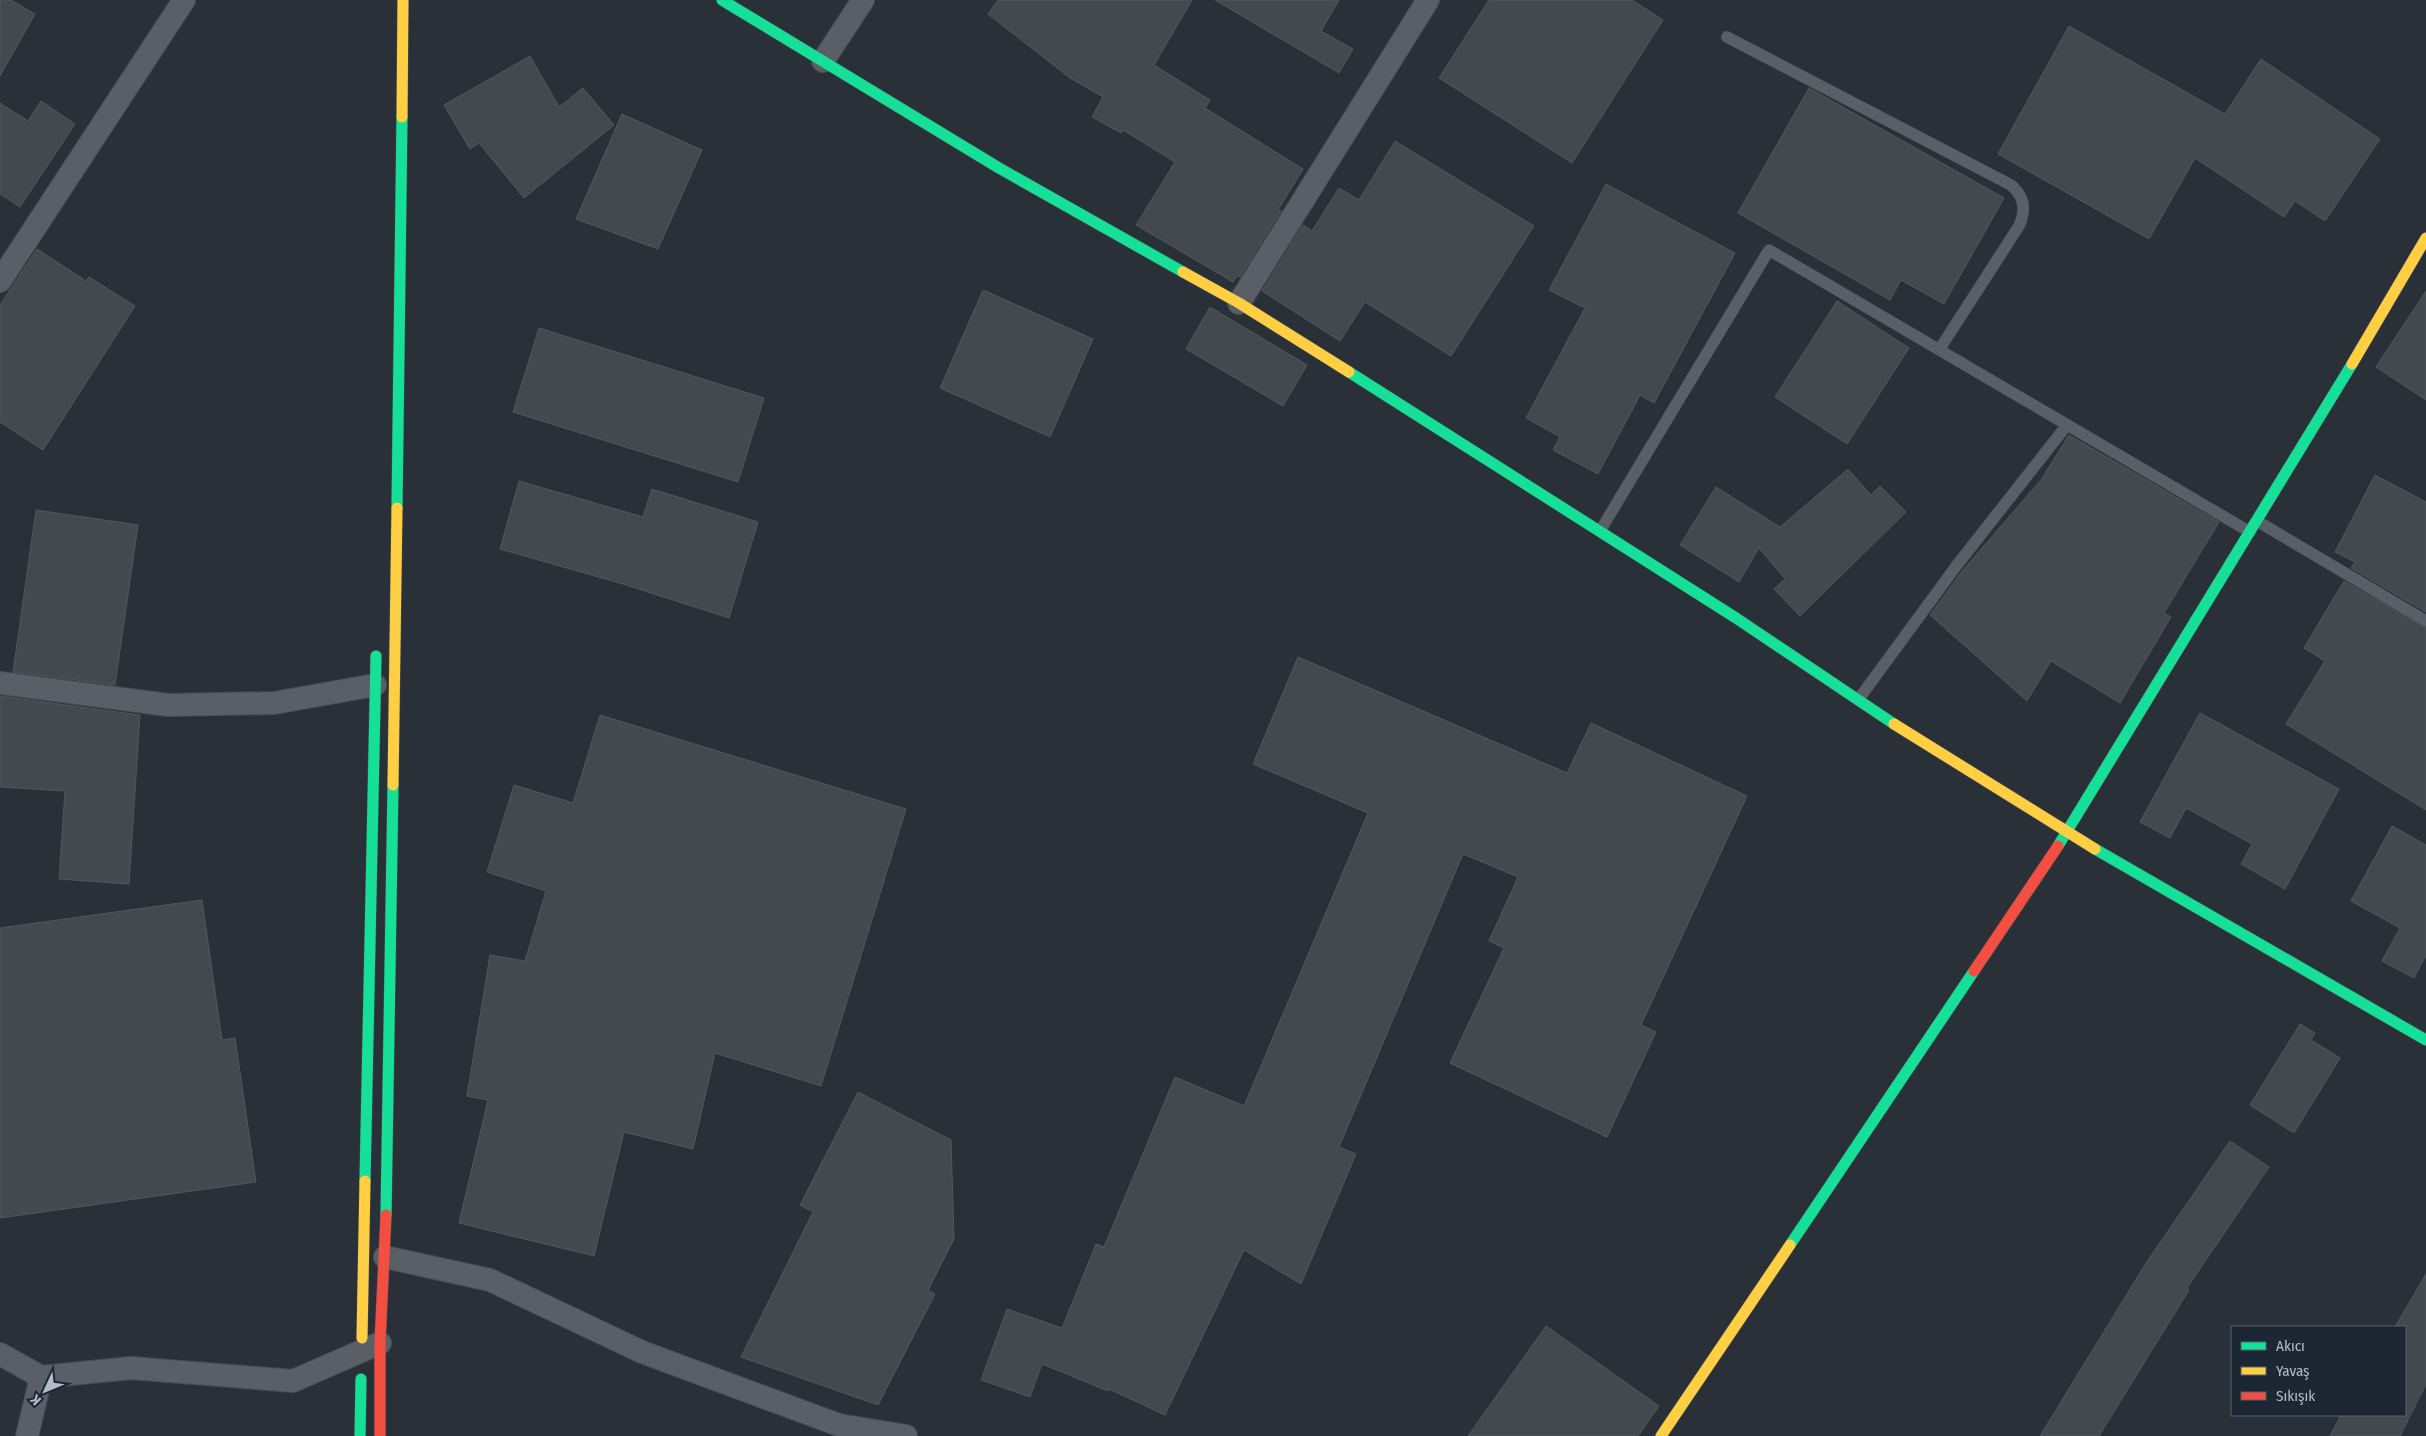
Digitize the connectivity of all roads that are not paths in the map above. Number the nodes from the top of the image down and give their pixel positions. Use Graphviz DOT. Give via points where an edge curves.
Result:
graph roads {
  1 [pos="184,0"];
  2 [pos="403,0"];
  3 [pos="722,0"];
  4 [pos="863,0"];
  5 [pos="1428,0"];
  6 [pos="1727,37"];
  7 [pos="823,61"];
  8 [pos="2426,238"];
  9 [pos="0,281"];
  10 [pos="1239,303"];
  11 [pos="1939,350"];
  12 [pos="2067,425"];
  13 [pos="2257,521"];
  14 [pos="1600,530"];
  15 [pos="2250,532"];
  16 [pos="2426,621"];
  17 [pos="376,646"];
  18 [pos="0,683"];
  19 [pos="375,686"];
  20 [pos="1858,700"];
  21 [pos="2067,833"];
  22 [pos="2426,1040"];
  23 [pos="384,1258"];
  24 [pos="0,1354"];
  25 [pos="366,1356"];
  26 [pos="41,1377"];
  27 [pos="27,1436"];
  28 [pos="360,1436"];
  29 [pos="380,1436"];
  30 [pos="906,1436"];
  31 [pos="1661,1436"];
  1 -- 9 [label="street"];
  2 -- 23 [label="street"];
  3 -- 7 [label="street"];
  4 -- 7 [label="street"];
  5 -- 10 [label="street"];
  6 -- 11 [label="lane" via="2011,185 2020,194 2024,209 2019,226"];
  7 -- 10 [label="street" via="999,168"];
  8 -- 13 [label="street"];
  10 -- 14 [label="street"];
  11 -- 12 [label="lane"];
  11 -- 14 [label="lane" via="1768,250"];
  12 -- 15 [label="lane"];
  12 -- 20 [label="lane" via="1951,573"];
  13 -- 15 [label="street"];
  13 -- 16 [label="lane"];
  14 -- 20 [label="street"];
  15 -- 21 [label="street"];
  17 -- 19 [label="street"];
  18 -- 19 [label="street" via="168,705 274,703"];
  19 -- 25 [label="street"];
  20 -- 21 [label="street"];
  21 -- 22 [label="street"];
  21 -- 31 [label="street"];
  23 -- 25 [label="street"];
  23 -- 30 [label="street" via="490,1280 642,1352 838,1425"];
  24 -- 26 [label="street"];
  25 -- 26 [label="street" via="293,1382 131,1368"];
  25 -- 28 [label="street"];
  25 -- 29 [label="street"];
  26 -- 27 [label="street"];
}
